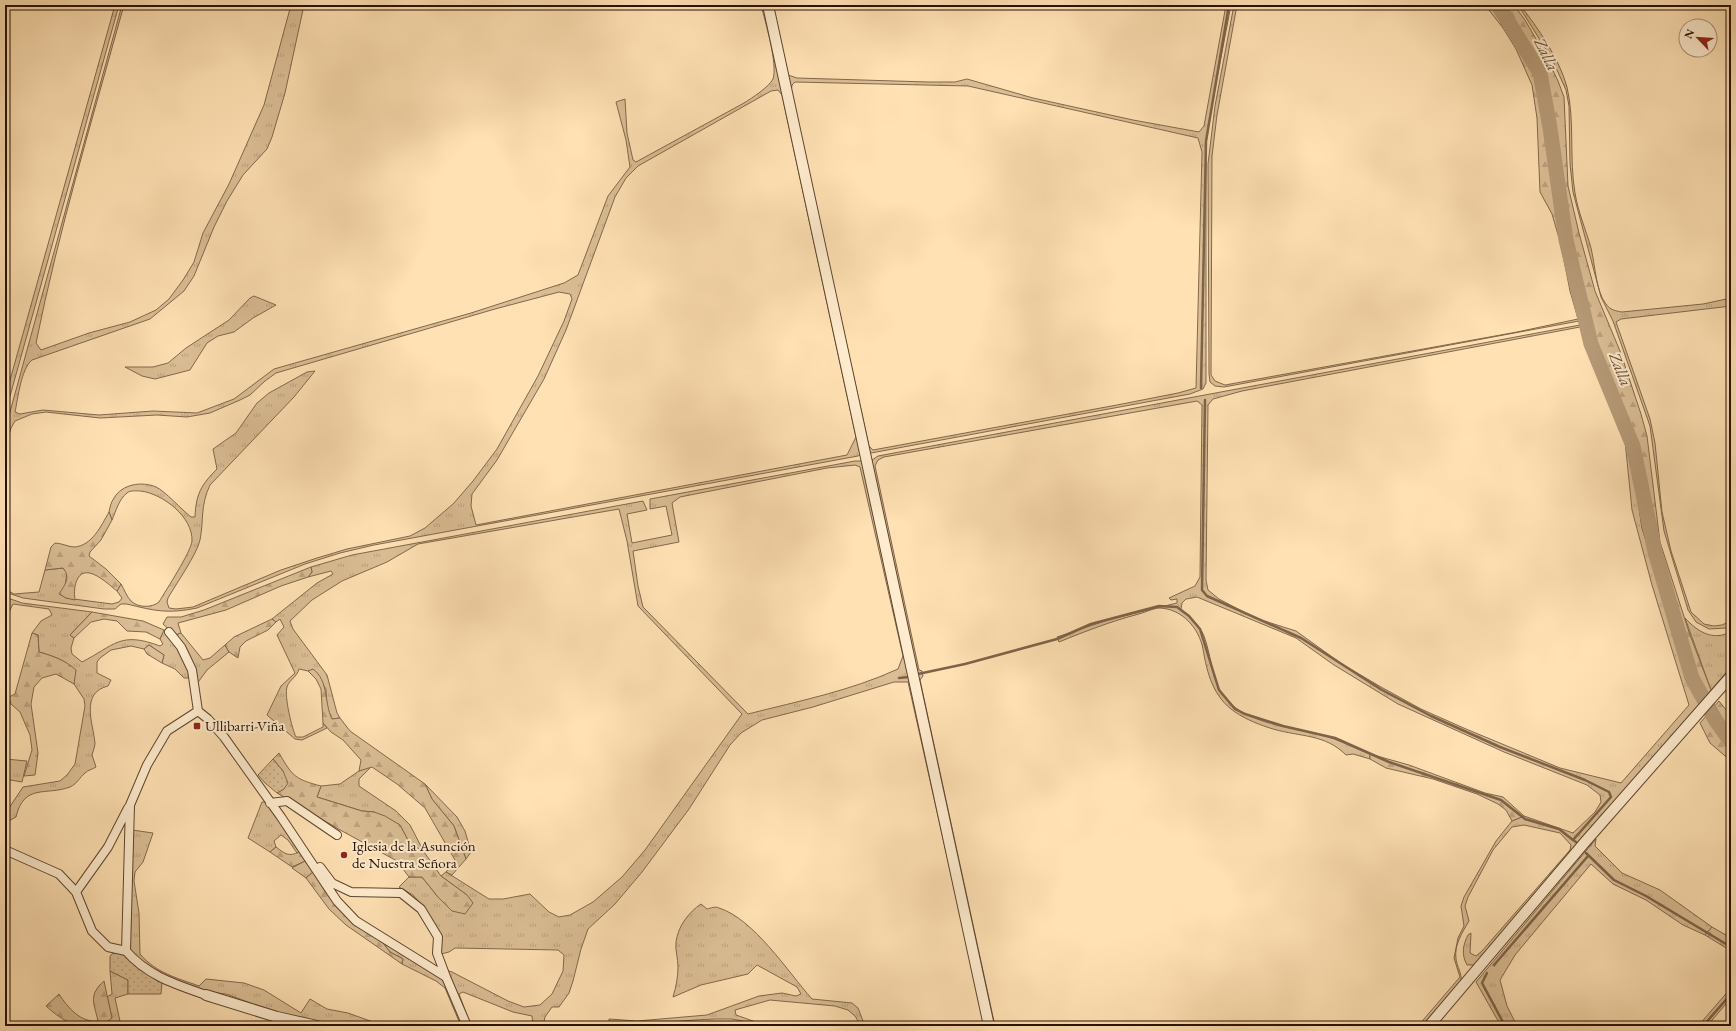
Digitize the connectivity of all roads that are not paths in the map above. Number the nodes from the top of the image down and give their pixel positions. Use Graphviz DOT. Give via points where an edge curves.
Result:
graph roads {
  1 [pos="768,5"];
  2 [pos="169,632"];
  3 [pos="1731,676"];
  4 [pos="198,711"];
  5 [pos="270,803"];
  6 [pos="130,805"];
  7 [pos="281,818"];
  8 [pos="337,835"];
  9 [pos="5,850"];
  10 [pos="76,892"];
  11 [pos="126,951"];
  12 [pos="446,977"];
  13 [pos="206,995"];
  14 [pos="317,1026"];
  15 [pos="467,1026"];
  16 [pos="989,1026"];
  17 [pos="1429,1026"];
  1 -- 16 [label="street"];
  2 -- 4 [label="street" via="182,648 192,670"];
  3 -- 17 [label="street" via="1585,842"];
  4 -- 5 [label="street" via="224,737"];
  4 -- 6 [label="street" via="167,731 147,765"];
  5 -- 7 [label="street"];
  5 -- 8 [label="street" via="287,801"];
  6 -- 10 [label="street" via="108,848"];
  6 -- 11 [label="street"];
  7 -- 12 [label="street" via="337,902 356,921"];
  7 -- 12 [label="street" via="332,883 350,892 401,893 421,908 438,936 437,953"];
  9 -- 10 [label="street" via="59,874"];
  10 -- 11 [label="street" via="92,931 108,947"];
  11 -- 13 [label="street" via="137,964 164,980"];
  12 -- 15 [label="street"];
  13 -- 14 [label="street" via="277,1017"];
}
